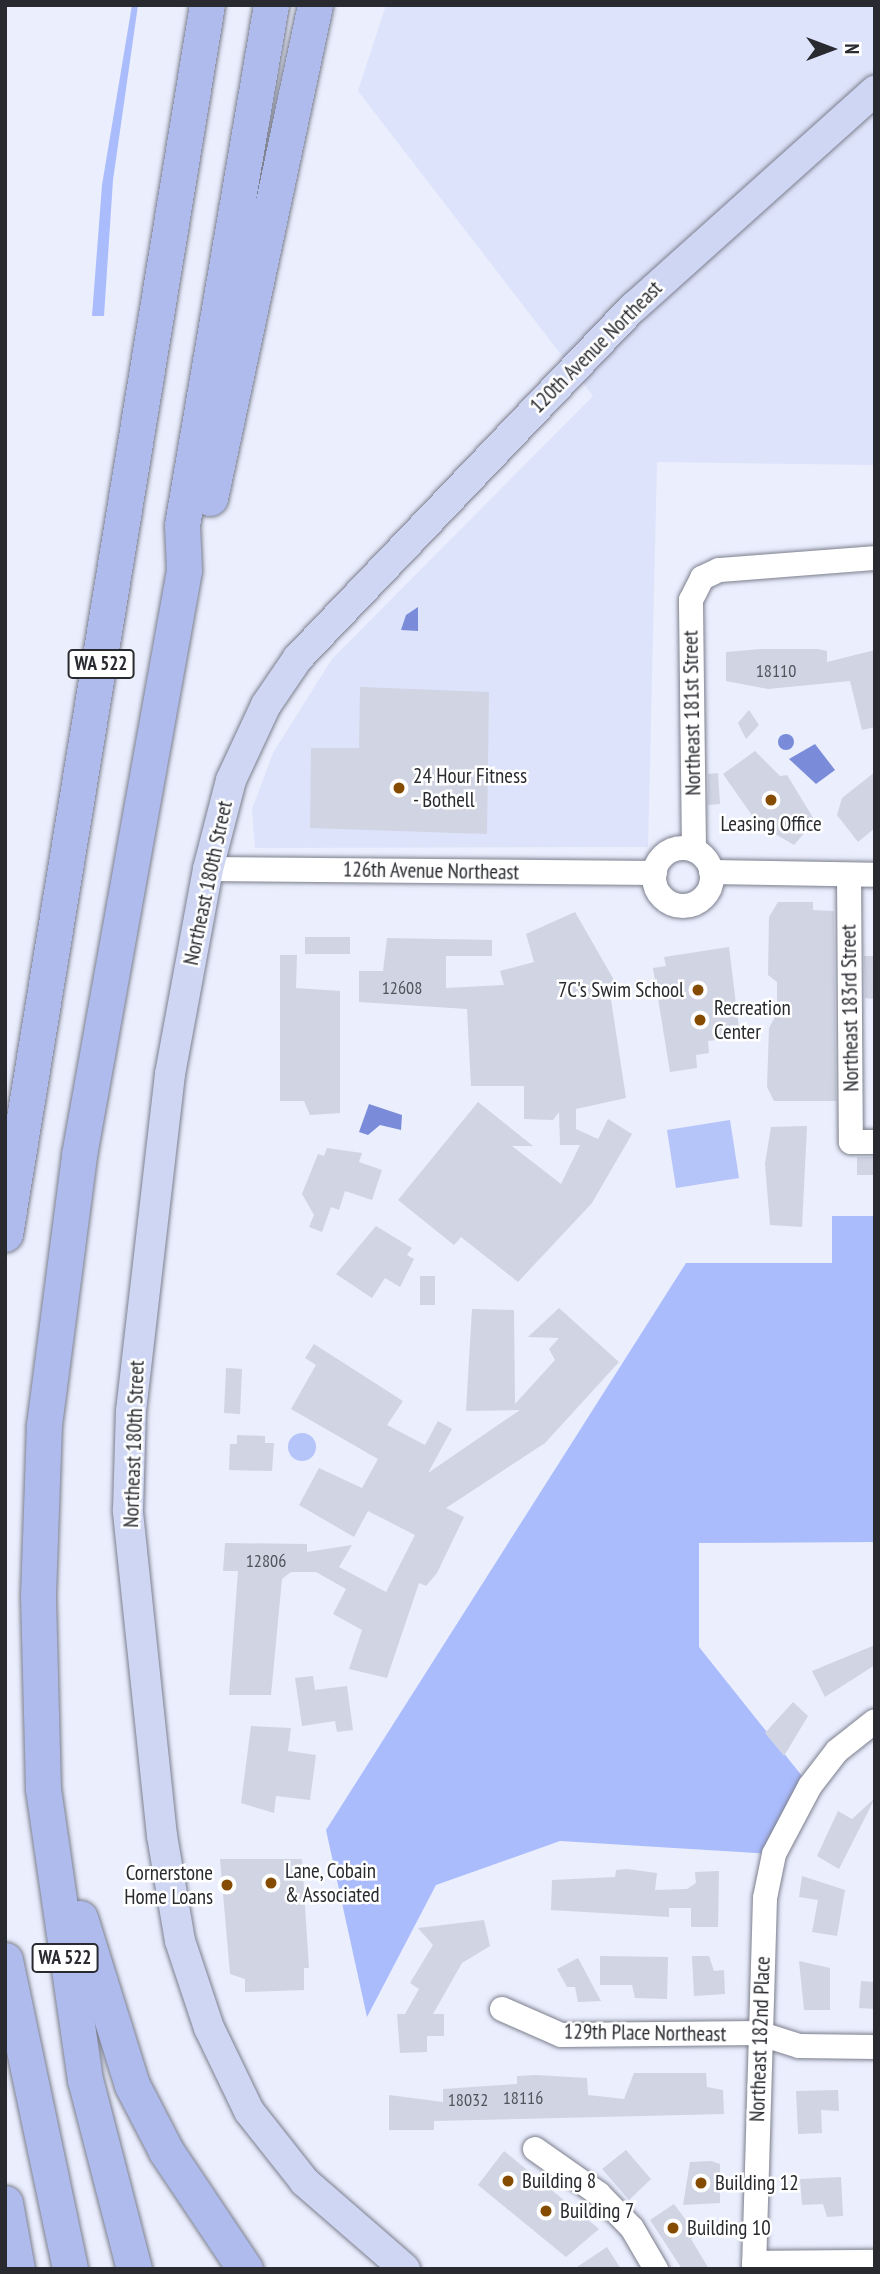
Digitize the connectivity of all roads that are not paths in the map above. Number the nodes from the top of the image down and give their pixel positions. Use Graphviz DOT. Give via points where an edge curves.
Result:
graph roads {
  1 [pos="207,5"];
  2 [pos="271,5"];
  3 [pos="315,5"];
  4 [pos="875,90"];
  5 [pos="875,558"];
  6 [pos="184,570"];
  7 [pos="333,619"];
  8 [pos="694,850"];
  9 [pos="208,869"];
  10 [pos="711,872"];
  11 [pos="655,873"];
  12 [pos="849,875"];
  13 [pos="875,875"];
  14 [pos="863,1142"];
  15 [pos="5,1234"];
  16 [pos="41,1641"];
  17 [pos="875,1721"];
  18 [pos="5,1960"];
  19 [pos="502,2009"];
  20 [pos="758,2034"];
  21 [pos="875,2047"];
  22 [pos="535,2149"];
  23 [pos="5,2203"];
  24 [pos="5,2261"];
  25 [pos="875,2262"];
  26 [pos="754,2266"];
  27 [pos="6,2269"];
  28 [pos="17,2269"];
  29 [pos="70,2269"];
  30 [pos="134,2269"];
  31 [pos="245,2269"];
  32 [pos="405,2269"];
  33 [pos="656,2269"];
  1 -- 15 [label="highway, WA 522"];
  2 -- 6 [label="highway, WA 522" via="182,524"];
  3 -- 6 [label="highway" via="204,524"];
  4 -- 7 [label="main road, 120th Avenue Northeast" via="634,307"];
  5 -- 8 [label="street, Northeast 181st Street" via="719,570 702,578 691,600"];
  6 -- 16 [label="highway, WA 522" via="79,1155 44,1425"];
  7 -- 9 [label="main road, Northeast 180th Street" via="266,705 231,780"];
  8 -- 10 [label="street"];
  8 -- 11 [label="street" via="670,852"];
  9 -- 11 [label="street, 126th Avenue Northeast"];
  9 -- 32 [label="main road, Northeast 180th Street" via="170,1074 131,1410 128,1510 162,1836 180,1941 209,2028 249,2112 304,2182"];
  10 -- 11 [label="street" via="707,893 686,906 663,898"];
  10 -- 12 [label="street"];
  12 -- 13 [label="street"];
  12 -- 14 [label="street, Northeast 183rd Street"];
  16 -- 30 [label="highway, WA 522" via="43,1789 62,1939 85,2080"];
  16 -- 31 [label="highway" via="61,1816 85,1945 108,2023 166,2151"];
  17 -- 20 [label="street, Northeast 182nd Place" via="837,1751 792,1815 765,1898"];
  18 -- 29 [label="highway, WA 522"];
  19 -- 20 [label="street, 129th Place Northeast" via="561,2035"];
  20 -- 21 [label="street, 129th Place Northeast" via="799,2046"];
  20 -- 26 [label="street, Northeast 182nd Place"];
  22 -- 33 [label="street" via="599,2194 632,2228"];
  23 -- 28 [label="highway"];
  24 -- 27 [label="highway"];
  25 -- 26 [label="street"];
}
